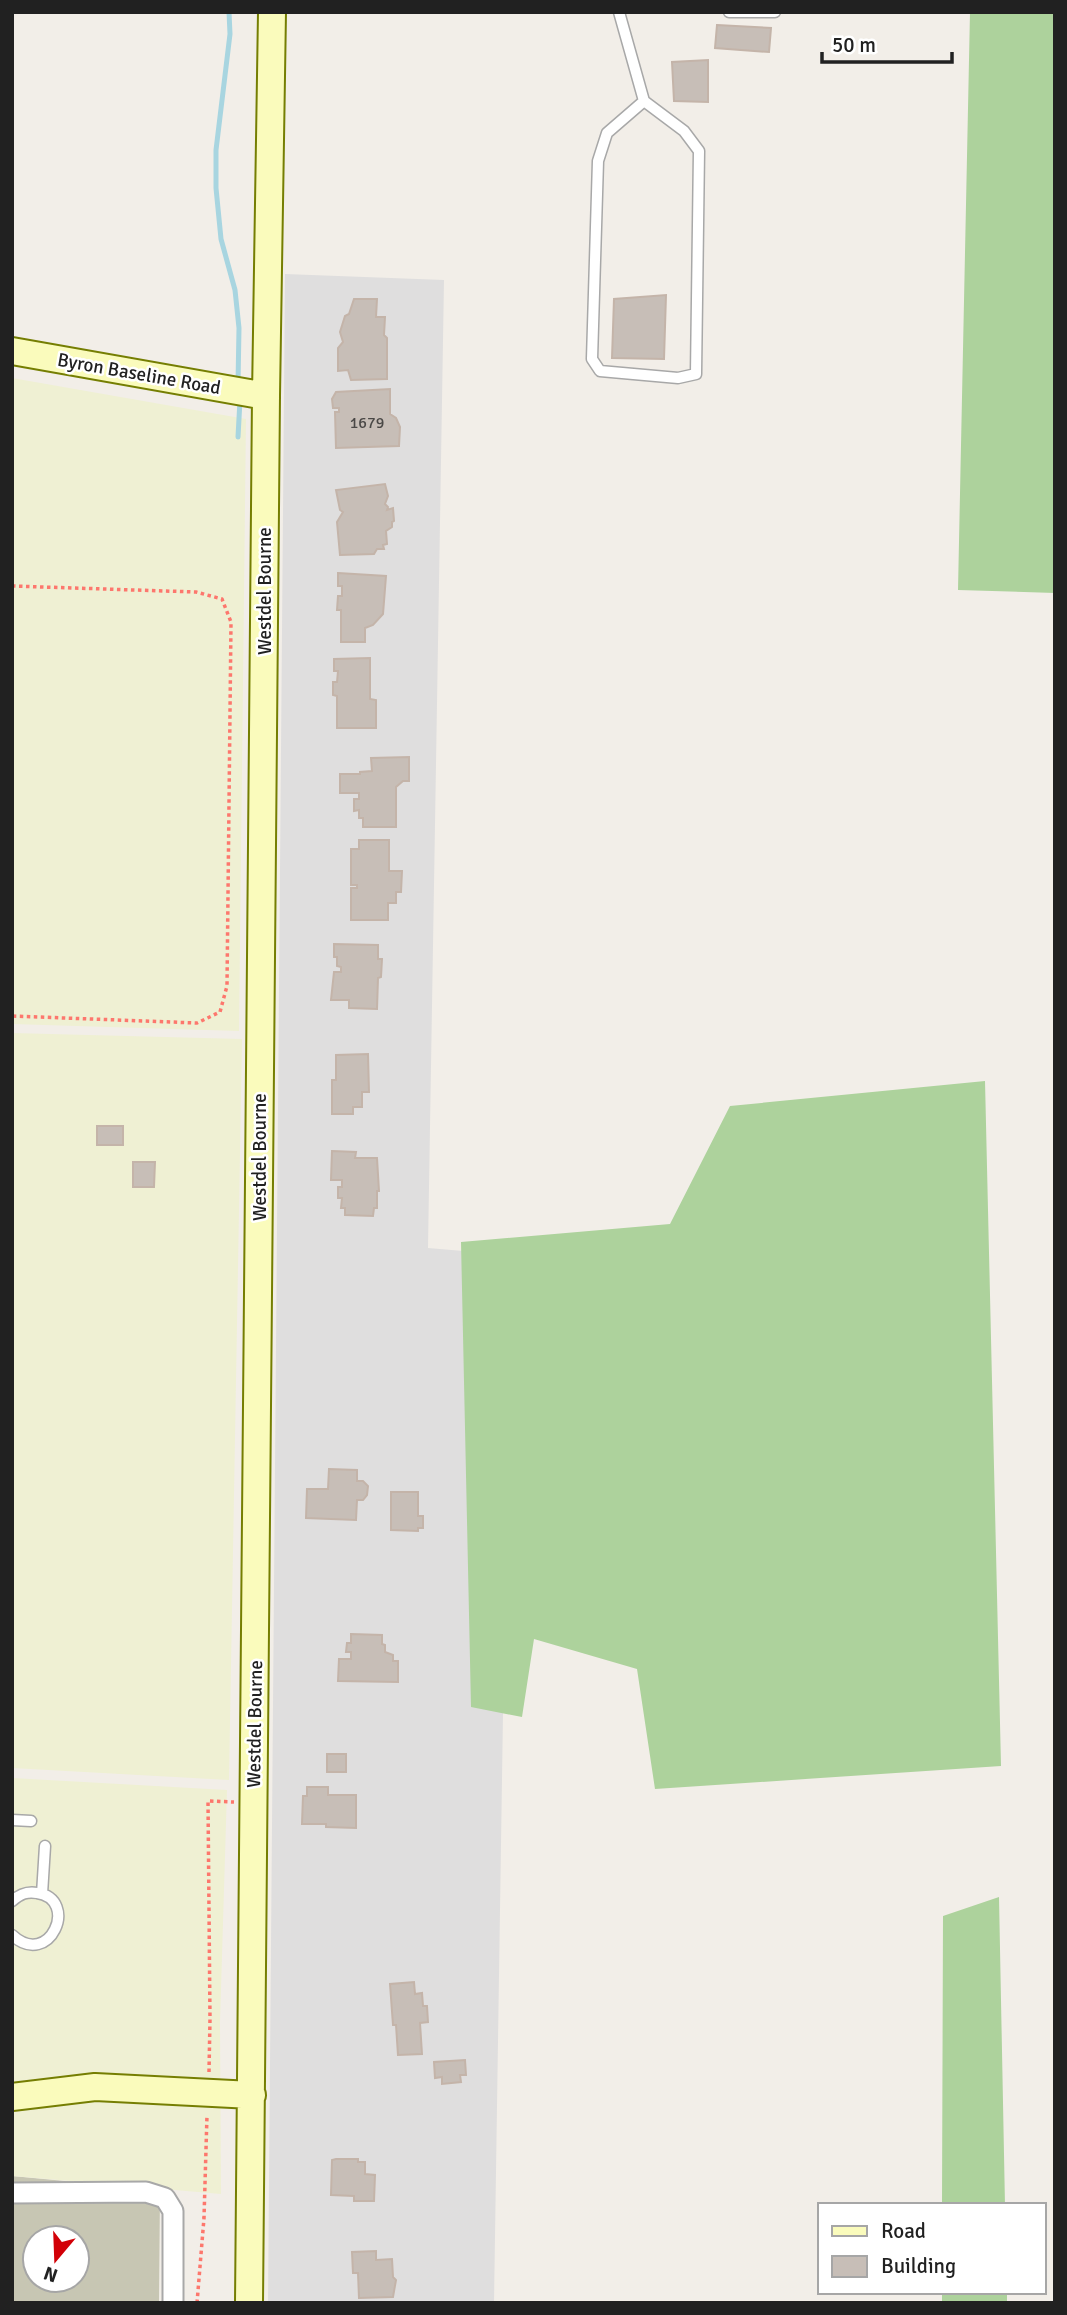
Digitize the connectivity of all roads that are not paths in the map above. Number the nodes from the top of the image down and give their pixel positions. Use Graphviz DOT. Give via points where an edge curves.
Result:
graph roads {
  1 [pos="272,12"];
  2 [pos="619,12"];
  3 [pos="729,12"];
  4 [pos="775,12"];
  5 [pos="644,101"];
  6 [pos="12,351"];
  7 [pos="266,396"];
  8 [pos="12,1820"];
  9 [pos="31,1821"];
  10 [pos="46,1846"];
  11 [pos="42,1894"];
  12 [pos="12,1901"];
  13 [pos="12,1935"];
  14 [pos="252,2095"];
  15 [pos="12,2096"];
  16 [pos="12,2193"];
  17 [pos="173,2303"];
  18 [pos="249,2303"];
  1 -- 7 [label="main road, Westdel Bourne"];
  2 -- 5 [label="lane"];
  3 -- 4 [label="lane"];
  5 -- 5 [label="lane" via="684,131 699,151 696,373 678,379 600,371 592,359 598,162 607,133"];
  6 -- 7 [label="main road, Byron Baseline Road"];
  7 -- 14 [label="main road, Westdel Bourne"];
  8 -- 9 [label="lane"];
  10 -- 11 [label="lane"];
  11 -- 12 [label="lane" via="25,1893"];
  11 -- 13 [label="lane" via="58,1913 51,1937 35,1945"];
  14 -- 15 [label="main road" via="95,2087"];
  14 -- 18 [label="main road, Westdel Bourne"];
  16 -- 17 [label="street" via="146,2192 165,2198 173,2211"];
}
